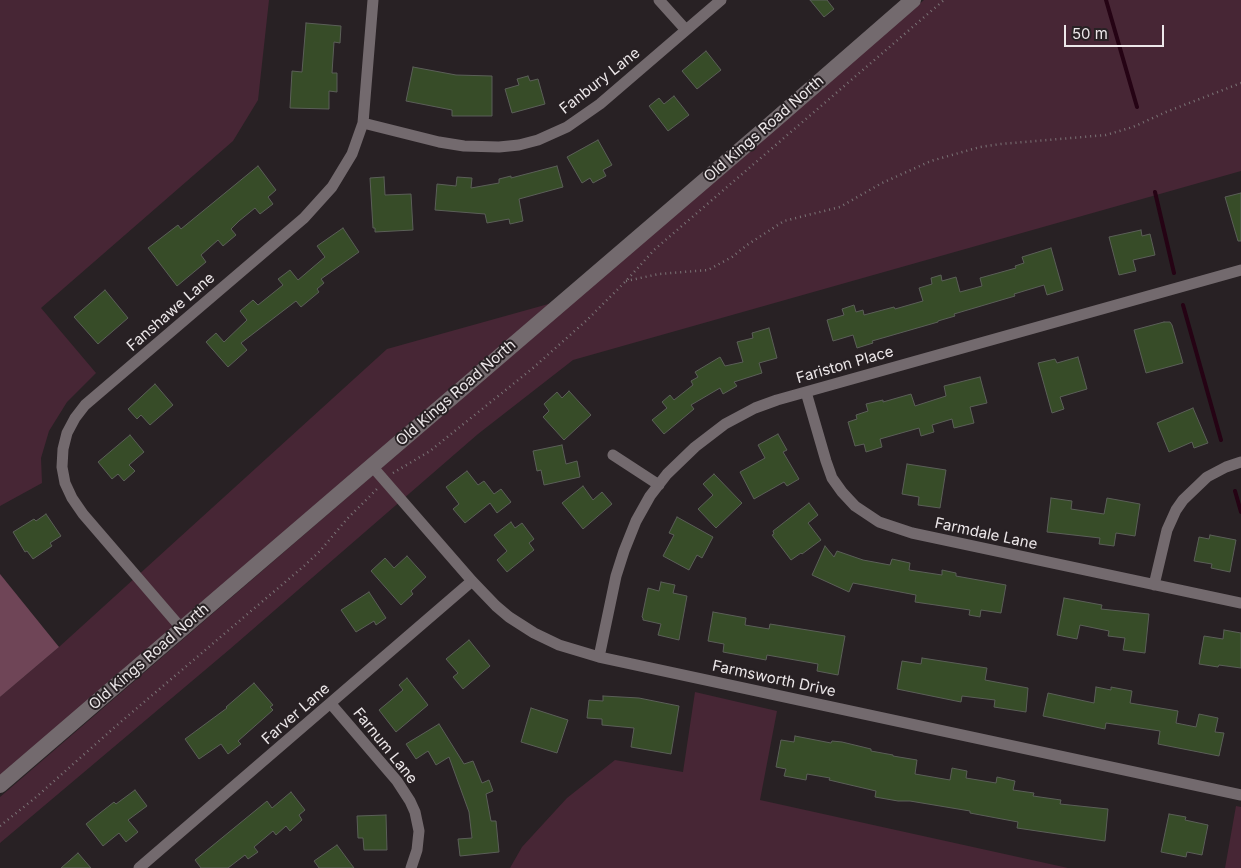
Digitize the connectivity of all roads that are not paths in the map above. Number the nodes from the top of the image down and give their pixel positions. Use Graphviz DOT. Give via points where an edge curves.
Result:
graph roads {
  1 [pos="373,0"];
  2 [pos="660,0"];
  3 [pos="721,0"];
  4 [pos="906,2"];
  5 [pos="686,30"];
  6 [pos="363,123"];
  7 [pos="1241,270"];
  8 [pos="806,392"];
  9 [pos="613,454"];
  10 [pos="1241,462"];
  11 [pos="371,465"];
  12 [pos="659,485"];
  13 [pos="472,581"];
  14 [pos="1154,585"];
  15 [pos="1241,603"];
  16 [pos="182,629"];
  17 [pos="599,657"];
  18 [pos="331,704"];
  19 [pos="0,785"];
  20 [pos="1241,795"];
  21 [pos="139,868"];
  22 [pos="411,868"];
  1 -- 6 [label="street, Fanshawe Lane"];
  2 -- 5 [label="street"];
  3 -- 5 [label="street, Fanbury Lane"];
  4 -- 11 [label="street, Old Kings Road North" via="774,121"];
  5 -- 6 [label="street, Fanbury Lane" via="583,117 558,132 528,143 499,147 464,146"];
  6 -- 16 [label="street, Fanshawe Lane" via="347,164 319,203 85,406 67,433 62,468 72,498"];
  7 -- 8 [label="street, Fariston Place"];
  8 -- 12 [label="street, Fariston Place" via="766,404 725,424 677,463"];
  8 -- 14 [label="street, Farmdale Lane" via="832,478 848,500 871,519 912,534"];
  9 -- 12 [label="street"];
  10 -- 14 [label="street" via="1207,477 1183,500 1167,530"];
  11 -- 13 [label="street, Farmsworth Drive"];
  11 -- 16 [label="street, Old Kings Road North"];
  12 -- 17 [label="street, Fariston Place" via="636,521 624,551"];
  13 -- 17 [label="street, Farmsworth Drive" via="496,606 534,634"];
  13 -- 18 [label="street, Farver Lane"];
  14 -- 15 [label="street, Farmdale Lane"];
  16 -- 19 [label="street, Old Kings Road North"];
  17 -- 20 [label="street, Farmsworth Drive"];
  18 -- 21 [label="street, Farver Lane"];
  18 -- 22 [label="street, Farnum Lane" via="397,781 410,801 419,831 418,850"];
}
